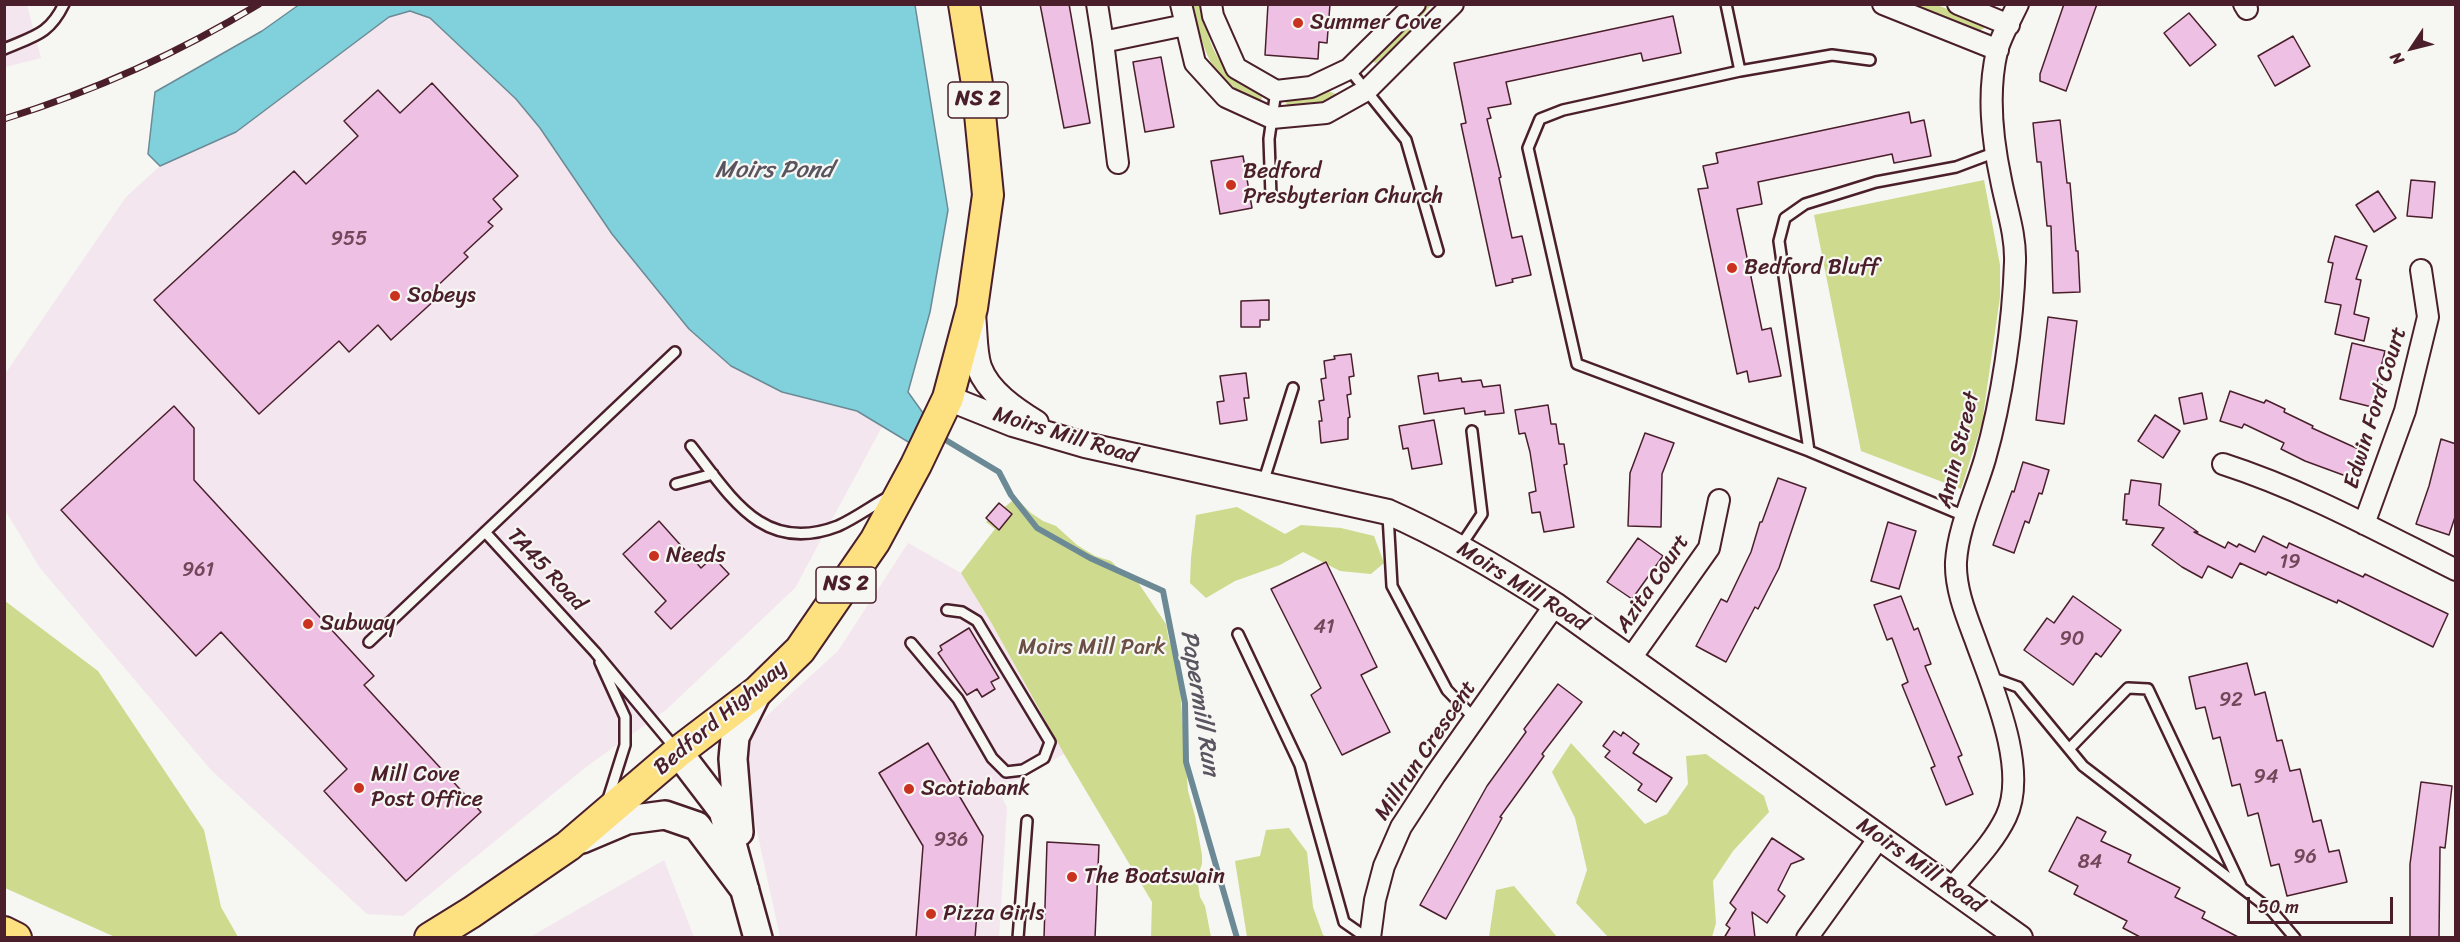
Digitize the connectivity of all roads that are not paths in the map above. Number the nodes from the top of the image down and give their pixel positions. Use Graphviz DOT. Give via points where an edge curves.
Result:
graph roads {
  1 [pos="63,4"];
  2 [pos="964,4"];
  3 [pos="1097,4"];
  4 [pos="1181,4"];
  5 [pos="1211,4"];
  6 [pos="1414,4"];
  7 [pos="1453,4"];
  8 [pos="1726,4"];
  9 [pos="1882,4"];
  10 [pos="1959,4"];
  11 [pos="2018,4"];
  12 [pos="1185,25"];
  13 [pos="2009,25"];
  14 [pos="1104,42"];
  15 [pos="4,49"];
  16 [pos="1998,50"];
  17 [pos="1870,60"];
  18 [pos="1349,69"];
  19 [pos="1740,71"];
  20 [pos="1367,90"];
  21 [pos="1276,92"];
  22 [pos="1272,118"];
  23 [pos="1996,152"];
  24 [pos="1118,163"];
  25 [pos="1271,196"];
  26 [pos="1438,251"];
  27 [pos="2421,270"];
  28 [pos="972,308"];
  29 [pos="675,352"];
  30 [pos="1293,388"];
  31 [pos="943,408"];
  32 [pos="1472,431"];
  33 [pos="1058,438"];
  34 [pos="691,446"];
  35 [pos="1809,451"];
  36 [pos="2223,464"];
  37 [pos="713,474"];
  38 [pos="911,476"];
  39 [pos="676,484"];
  40 [pos="1263,484"];
  41 [pos="1719,500"];
  42 [pos="1388,512"];
  43 [pos="1966,517"];
  44 [pos="2364,524"];
  45 [pos="485,532"];
  46 [pos="1460,547"];
  47 [pos="2456,570"];
  48 [pos="1555,605"];
  49 [pos="947,610"];
  50 [pos="1238,634"];
  51 [pos="369,642"];
  52 [pos="911,643"];
  53 [pos="595,652"];
  54 [pos="1631,658"];
  55 [pos="1988,676"];
  56 [pos="758,691"];
  57 [pos="1475,719"];
  58 [pos="2069,749"];
  59 [pos="678,752"];
  60 [pos="602,819"];
  61 [pos="1027,821"];
  62 [pos="1880,838"];
  63 [pos="568,846"];
  64 [pos="1953,887"];
  65 [pos="2242,888"];
  66 [pos="745,890"];
  67 [pos="4,932"];
  68 [pos="16,938"];
  69 [pos="430,938"];
  70 [pos="758,938"];
  71 [pos="1018,938"];
  72 [pos="1368,938"];
  73 [pos="1807,938"];
  74 [pos="2020,938"];
  75 [pos="2295,938"];
  1 -- 15 [label="lane" via="56,21 41,33"];
  2 -- 28 [label="main road, Bedford Highway / NS 2" via="988,195"];
  3 -- 14 [label="street"];
  4 -- 12 [label="street"];
  5 -- 21 [label="street" via="1236,68"];
  6 -- 18 [label="street"];
  7 -- 20 [label="street"];
  8 -- 19 [label="lane"];
  9 -- 16 [label="street"];
  10 -- 13 [label="street"];
  11 -- 13 [label="street, Amin Street"];
  12 -- 14 [label="street"];
  12 -- 22 [label="street" via="1195,63 1226,97"];
  13 -- 16 [label="street, Amin Street"];
  14 -- 24 [label="street"];
  16 -- 23 [label="street, Amin Street" via="1990,105"];
  17 -- 19 [label="lane" via="1832,55"];
  18 -- 20 [label="lane"];
  18 -- 21 [label="street" via="1311,87"];
  19 -- 35 [label="lane" via="1563,110 1540,119 1528,148 1577,364"];
  20 -- 22 [label="street" via="1326,113"];
  20 -- 26 [label="lane" via="1406,140"];
  21 -- 22 [label="lane"];
  22 -- 25 [label="lane"];
  23 -- 35 [label="lane" via="1956,167 1876,182 1805,204 1785,218 1779,241"];
  23 -- 43 [label="street, Amin Street" via="2015,261 2004,367 1985,458"];
  27 -- 44 [label="street, Edwin Ford Court" via="2428,316 2405,411"];
  28 -- 31 [label="main road, Bedford Highway / NS 2"];
  28 -- 33 [label="street" via="979,367 993,389 1014,409"];
  29 -- 45 [label="lane, TA45 Road"];
  30 -- 40 [label="lane"];
  31 -- 33 [label="street, Moirs Mill Road"];
  31 -- 38 [label="main road, Bedford Highway / NS 2"];
  32 -- 46 [label="lane" via="1482,514"];
  33 -- 40 [label="street, Moirs Mill Road"];
  34 -- 37 [label="lane"];
  35 -- 43 [label="lane"];
  36 -- 44 [label="street" via="2258,475"];
  37 -- 38 [label="lane" via="756,521 788,533 810,533 838,525"];
  37 -- 39 [label="lane"];
  38 -- 56 [label="main road, Bedford Highway / NS 2" via="875,541 826,615 800,650"];
  40 -- 42 [label="street, Moirs Mill Road"];
  41 -- 54 [label="street, Azita Court" via="1709,548"];
  42 -- 46 [label="street, Moirs Mill Road"];
  42 -- 57 [label="lane" via="1392,586 1447,690"];
  43 -- 55 [label="street, Amin Street" via="1956,563 1962,601"];
  44 -- 47 [label="street"];
  45 -- 51 [label="lane"];
  45 -- 53 [label="lane, TA45 Road"];
  46 -- 48 [label="street, Moirs Mill Road"];
  48 -- 54 [label="street, Moirs Mill Road"];
  48 -- 57 [label="street, Millrun Crescent"];
  49 -- 52 [label="lane" via="962,612 977,621 1050,742 1044,759 1023,770 1006,772 992,758 958,699"];
  50 -- 72 [label="lane" via="1300,765 1344,922"];
  53 -- 59 [label="lane, TA45 Road"];
  53 -- 60 [label="lane" via="625,717 626,745"];
  54 -- 62 [label="street, Moirs Mill Road"];
  55 -- 58 [label="lane" via="2019,687"];
  55 -- 64 [label="street, Amin Street" via="2015,774 2013,794 2006,817 1990,843"];
  56 -- 59 [label="main road, Bedford Highway / NS 2"];
  56 -- 66 [label="main road" via="735,737 733,759"];
  57 -- 72 [label="street, Millrun Crescent" via="1401,827 1384,866"];
  58 -- 65 [label="lane" via="2083,765"];
  58 -- 65 [label="lane" via="2128,688 2148,689"];
  59 -- 60 [label="main road, Bedford Highway / NS 2"];
  59 -- 66 [label="main road" via="723,811"];
  60 -- 63 [label="main road, Bedford Highway / NS 2"];
  61 -- 71 [label="lane"];
  62 -- 64 [label="street, Moirs Mill Road"];
  62 -- 73 [label="street"];
  63 -- 66 [label="main road" via="627,820 665,815 697,826"];
  63 -- 69 [label="main road, Bedford Highway / NS 2"];
  64 -- 74 [label="street, Moirs Mill Road"];
  65 -- 75 [label="lane" via="2272,911"];
  66 -- 70 [label="main road"];
  67 -- 68 [label="main road"];
}
